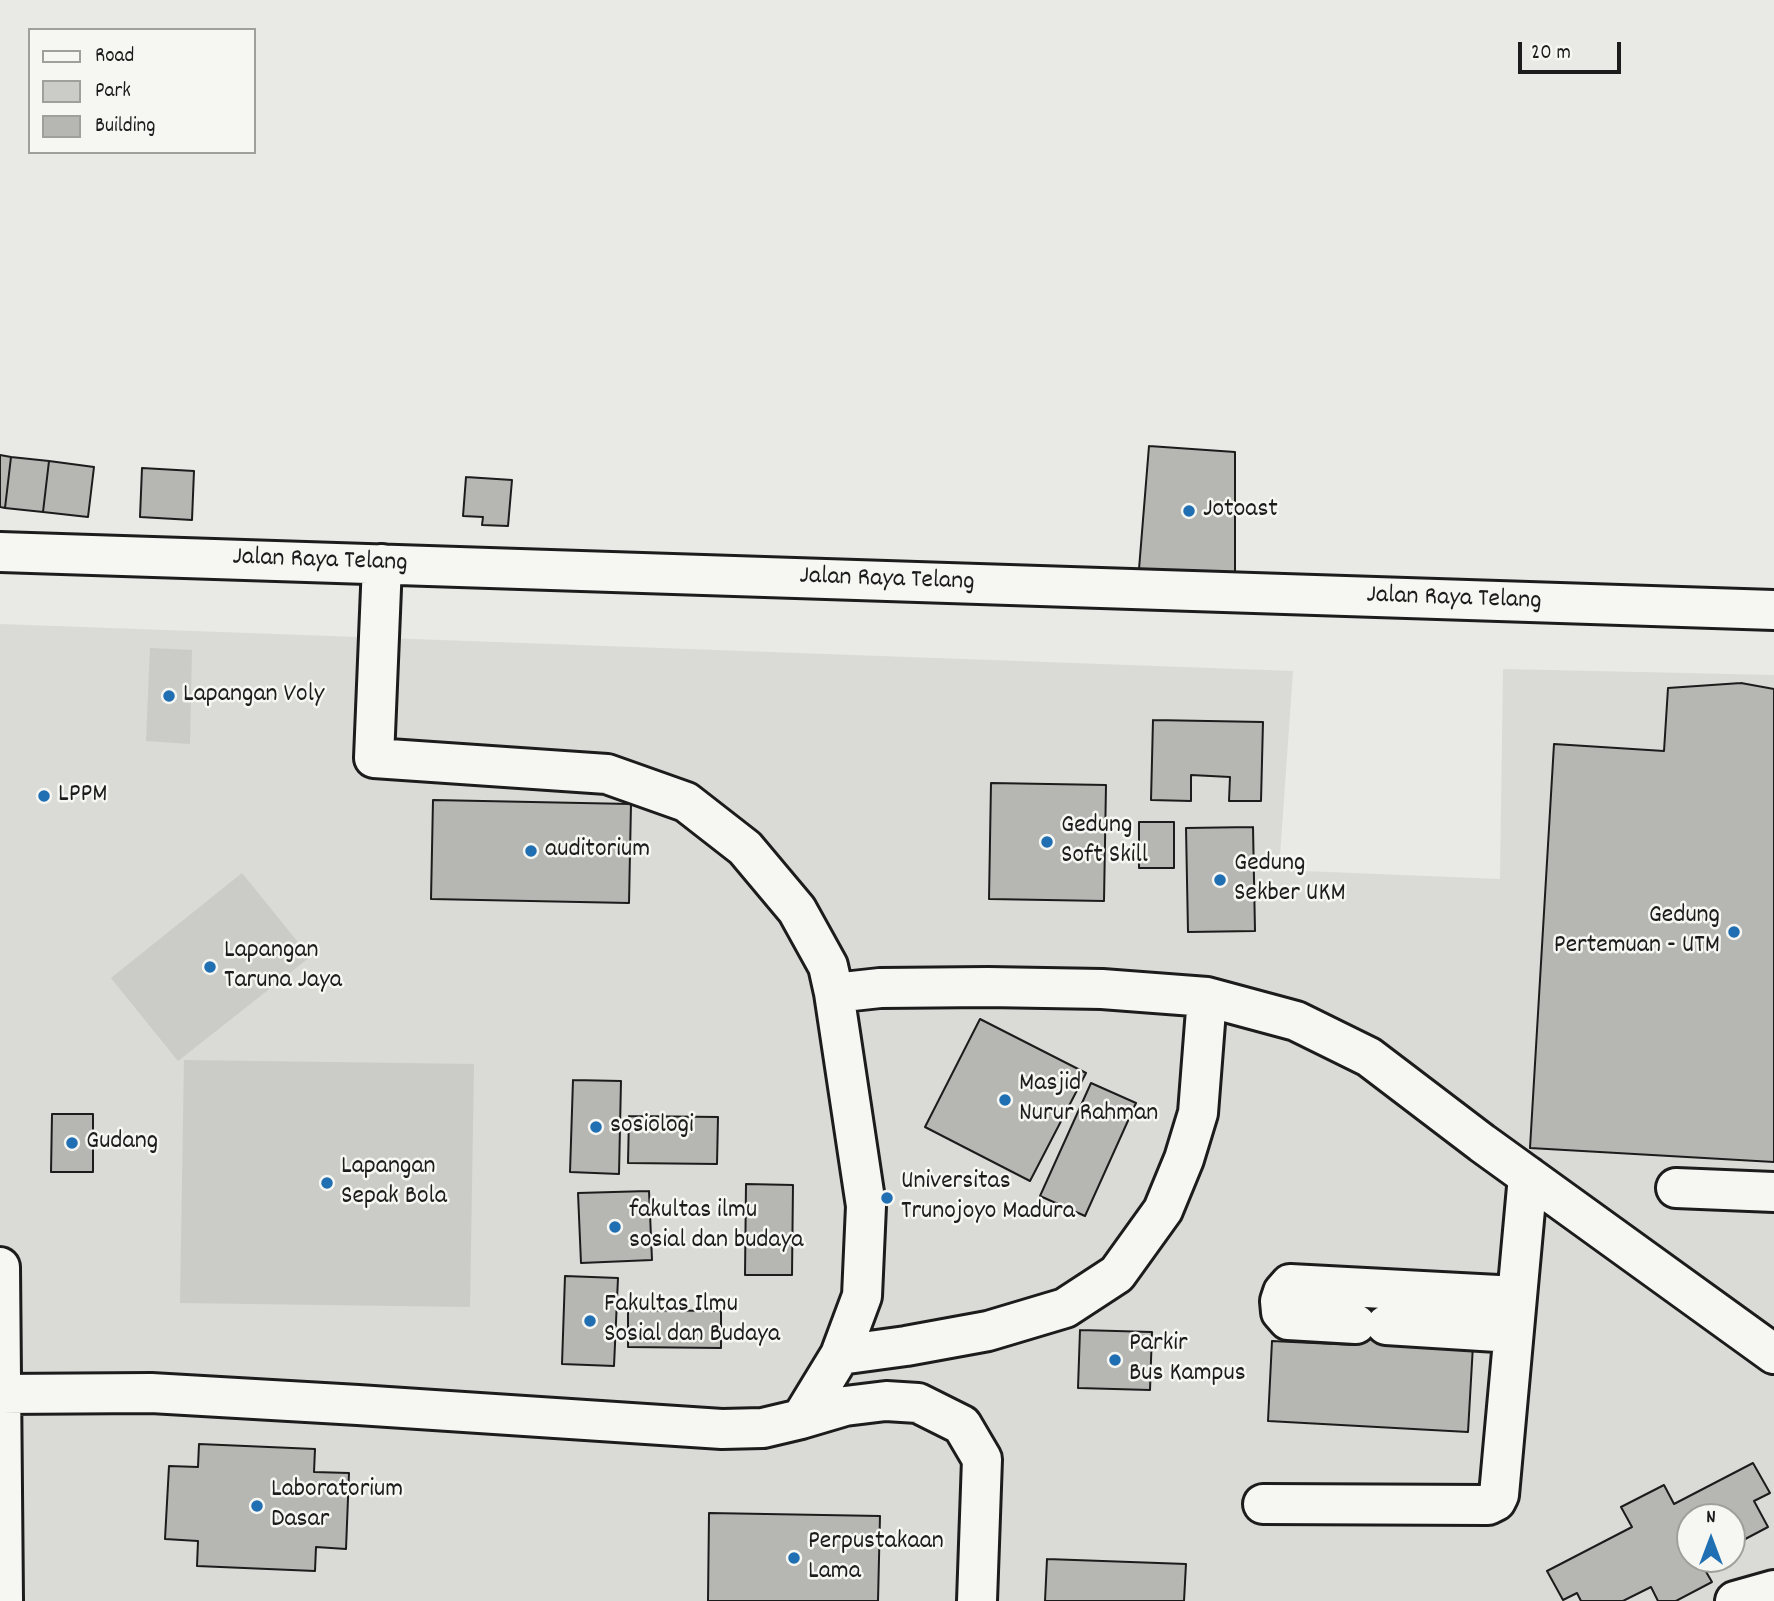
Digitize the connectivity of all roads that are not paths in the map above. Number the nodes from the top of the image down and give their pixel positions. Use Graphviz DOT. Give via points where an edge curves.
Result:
graph roads {
  1 [pos="0,552"];
  2 [pos="382,564"];
  3 [pos="1774,610"];
  4 [pos="834,993"];
  5 [pos="1207,997"];
  6 [pos="1528,1176"];
  7 [pos="1676,1188"];
  8 [pos="1774,1192"];
  9 [pos="0,1267"];
  10 [pos="1515,1314"];
  11 [pos="1774,1354"];
  12 [pos="840,1355"];
  13 [pos="0,1394"];
  14 [pos="801,1419"];
  15 [pos="1263,1504"];
  16 [pos="1774,1590"];
  17 [pos="3,1601"];
  18 [pos="977,1601"];
  19 [pos="1735,1601"];
  1 -- 2 [label="street, Jalan Raya Telang"];
  2 -- 3 [label="street, Jalan Raya Telang"];
  2 -- 4 [label="street" via="374,758 607,774 686,802 745,848 797,910 828,966"];
  4 -- 5 [label="street" via="1012,987"];
  4 -- 12 [label="street" via="866,1206 862,1296"];
  5 -- 6 [label="street" via="1296,1021 1369,1057"];
  5 -- 12 [label="street" via="1198,1113 1184,1159 1163,1210 1117,1274 1065,1308 988,1332"];
  6 -- 10 [label="street"];
  6 -- 11 [label="street"];
  7 -- 8 [label="street"];
  9 -- 13 [label="street"];
  10 -- 10 [label="street" via="1290,1284 1280,1301 1288,1320 1371,1324"];
  10 -- 15 [label="street" via="1496,1501 1488,1505"];
  12 -- 14 [label="street"];
  13 -- 14 [label="street" via="151,1393 722,1429 763,1428"];
  13 -- 17 [label="street"];
  14 -- 18 [label="street" via="845,1406 886,1401 918,1403 962,1425 982,1459"];
  16 -- 19 [label="street"];
}
